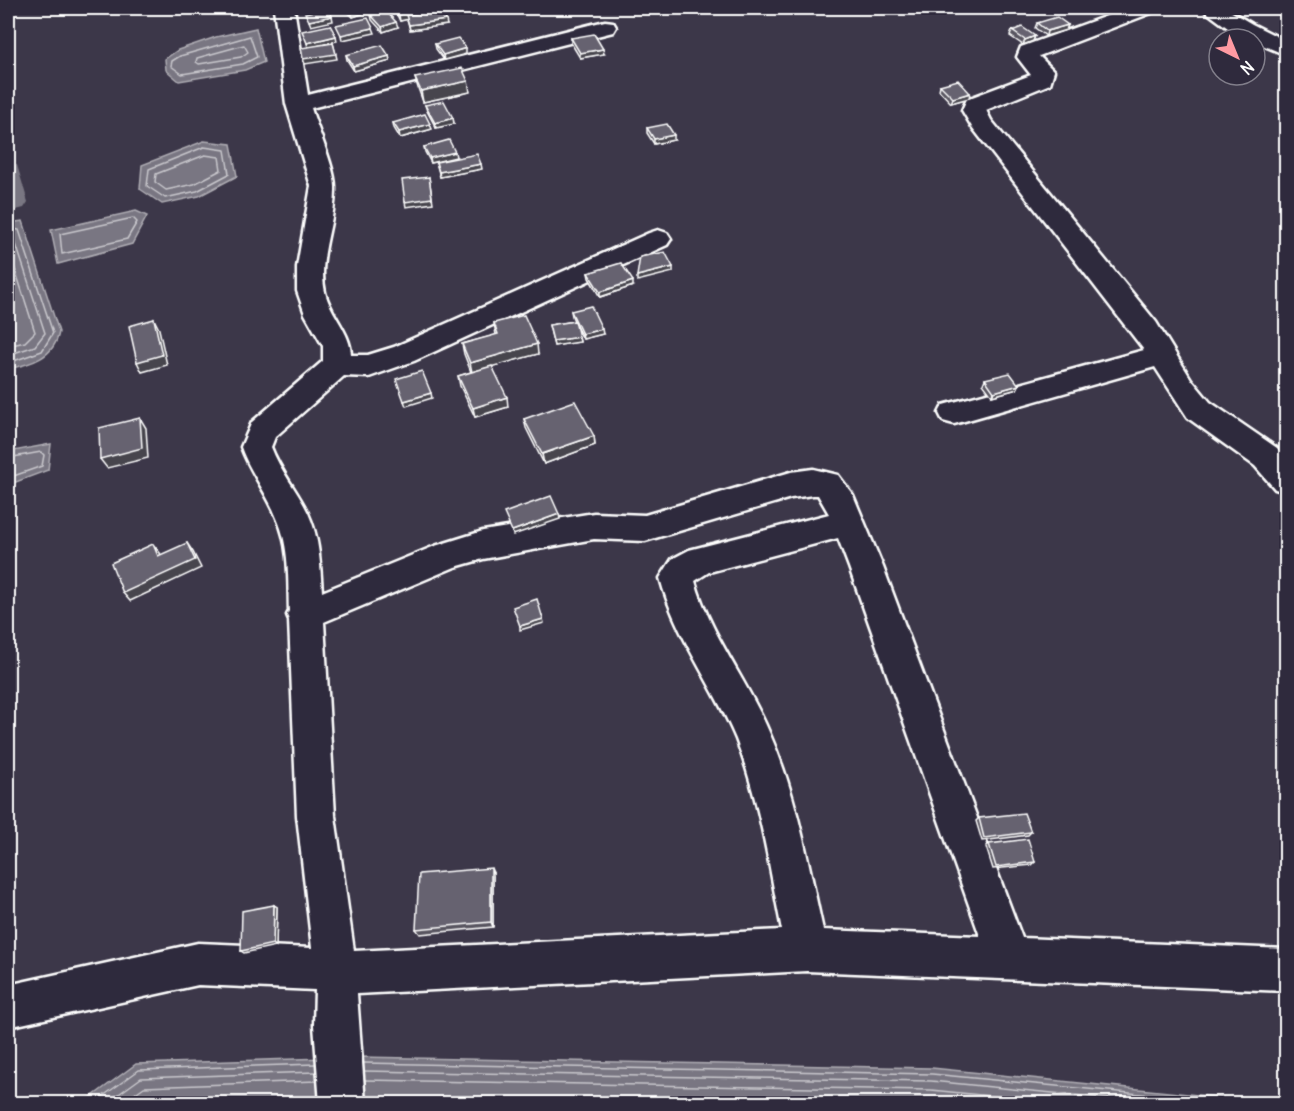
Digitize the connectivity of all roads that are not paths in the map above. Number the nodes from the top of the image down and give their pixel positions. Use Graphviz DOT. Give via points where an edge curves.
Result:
graph roads {
  1 [pos="284,8"];
  2 [pos="1147,8"];
  3 [pos="1211,8"];
  4 [pos="605,27"];
  5 [pos="1287,49"];
  6 [pos="298,104"];
  7 [pos="658,239"];
  8 [pos="1162,355"];
  9 [pos="337,365"];
  10 [pos="954,413"];
  11 [pos="1287,480"];
  12 [pos="848,522"];
  13 [pos="304,615"];
  14 [pos="807,950"];
  15 [pos="1009,959"];
  16 [pos="1287,970"];
  17 [pos="336,972"];
  18 [pos="8,1006"];
  19 [pos="343,1104"];
  1 -- 6 [label="street"];
  2 -- 8 [label="street" via="1029,52 1028,57 1043,71 1042,79 985,99 975,104 975,110 980,122 1146,329"];
  3 -- 5 [label="street"];
  4 -- 6 [label="street"];
  6 -- 9 [label="street" via="323,186 310,267 311,291 337,346"];
  7 -- 9 [label="street" via="383,363"];
  8 -- 10 [label="street"];
  8 -- 11 [label="street" via="1199,410 1266,457"];
  9 -- 13 [label="street" via="263,430 256,447 293,516 303,548"];
  12 -- 13 [label="street" via="837,495 827,484 791,485 645,528 594,526 483,545"];
  12 -- 14 [label="street" via="701,560 677,578 687,608 753,736 771,788"];
  12 -- 15 [label="street"];
  13 -- 17 [label="street" via="316,816"];
  14 -- 15 [label="street"];
  14 -- 17 [label="street"];
  15 -- 16 [label="street"];
  17 -- 18 [label="street" via="198,964"];
  17 -- 19 [label="street"];
}
